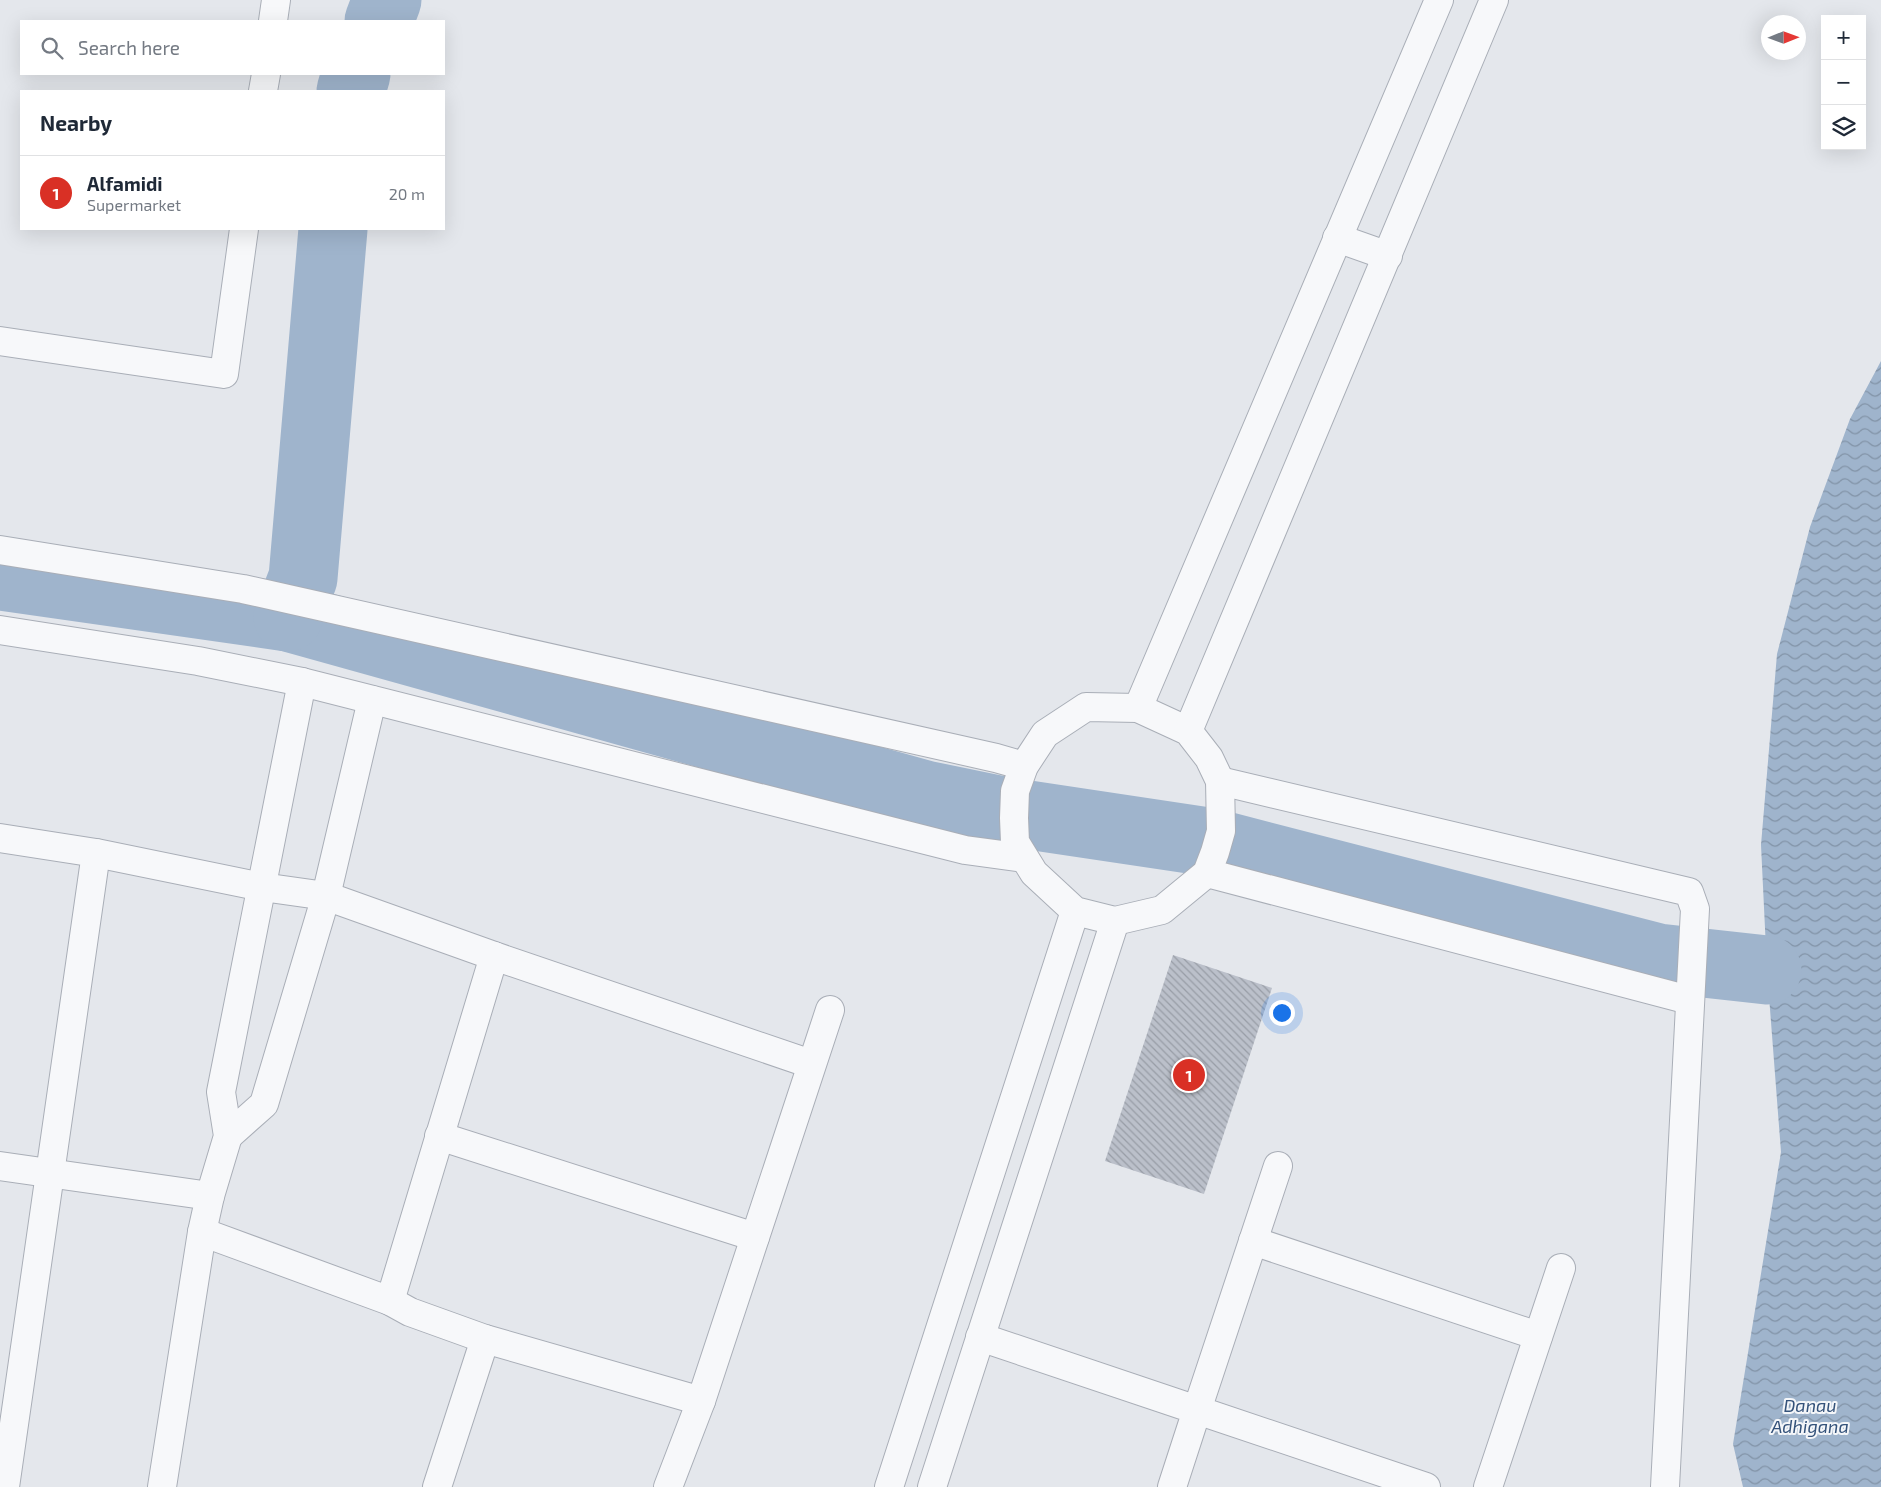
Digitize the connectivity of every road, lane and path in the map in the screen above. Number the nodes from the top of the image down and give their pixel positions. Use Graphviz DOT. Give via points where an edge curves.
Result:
graph roads {
  1 [pos="276,0"];
  2 [pos="1439,0"];
  3 [pos="1494,0"];
  4 [pos="273,20"];
  5 [pos="266,75"];
  6 [pos="263,90"];
  7 [pos="244,230"];
  8 [pos="1337,238"];
  9 [pos="1388,256"];
  10 [pos="0,341"];
  11 [pos="0,550"];
  12 [pos="0,630"];
  13 [pos="302,682"];
  14 [pos="372,700"];
  15 [pos="1138,708"];
  16 [pos="1188,731"];
  17 [pos="1020,779"];
  18 [pos="1220,788"];
  19 [pos="0,838"];
  20 [pos="1020,850"];
  21 [pos="96,853"];
  22 [pos="1210,867"];
  23 [pos="262,887"];
  24 [pos="326,896"];
  25 [pos="1075,911"];
  26 [pos="1115,921"];
  27 [pos="494,956"];
  28 [pos="1690,990"];
  29 [pos="830,1010"];
  30 [pos="811,1064"];
  31 [pos="228,1136"];
  32 [pos="439,1136"];
  33 [pos="0,1166"];
  34 [pos="1278,1166"];
  35 [pos="50,1173"];
  36 [pos="210,1196"];
  37 [pos="202,1232"];
  38 [pos="755,1237"];
  39 [pos="1253,1241"];
  40 [pos="1561,1268"];
  41 [pos="390,1301"];
  42 [pos="1538,1336"];
  43 [pos="980,1338"];
  44 [pos="485,1339"];
  45 [pos="701,1401"];
  46 [pos="1197,1410"];
  47 [pos="5,1487"];
  48 [pos="162,1487"];
  49 [pos="437,1487"];
  50 [pos="668,1487"];
  51 [pos="889,1487"];
  52 [pos="932,1487"];
  53 [pos="1172,1487"];
  54 [pos="1426,1487"];
  55 [pos="1488,1487"];
  56 [pos="1665,1487"];
  1 -- 4 [label="street"];
  2 -- 8 [label="street"];
  3 -- 9 [label="street"];
  5 -- 6 [label="street"];
  7 -- 10 [label="street" via="224,374"];
  8 -- 9 [label="street"];
  8 -- 15 [label="street"];
  9 -- 16 [label="street"];
  11 -- 17 [label="street" via="244,589 996,758"];
  12 -- 13 [label="street" via="198,661"];
  13 -- 14 [label="street"];
  13 -- 23 [label="street"];
  14 -- 20 [label="street" via="966,850"];
  14 -- 24 [label="street"];
  15 -- 16 [label="street"];
  15 -- 17 [label="street" via="1086,707 1045,734"];
  16 -- 18 [label="street" via="1209,758"];
  17 -- 20 [label="street" via="1014,818"];
  18 -- 22 [label="street" via="1221,831"];
  18 -- 28 [label="street" via="1689,892 1695,909"];
  19 -- 21 [label="street"];
  20 -- 25 [label="street" via="1034,873"];
  21 -- 23 [label="street"];
  21 -- 35 [label="street"];
  22 -- 26 [label="street" via="1162,910"];
  22 -- 28 [label="street"];
  23 -- 24 [label="street"];
  23 -- 31 [label="street" via="220,1092"];
  24 -- 27 [label="street"];
  24 -- 31 [label="street" via="264,1104"];
  25 -- 26 [label="street"];
  25 -- 51 [label="street"];
  26 -- 43 [label="street"];
  27 -- 30 [label="street"];
  27 -- 32 [label="street"];
  28 -- 56 [label="street"];
  29 -- 30 [label="street"];
  30 -- 38 [label="street"];
  31 -- 36 [label="street"];
  32 -- 38 [label="street"];
  32 -- 41 [label="street"];
  33 -- 35 [label="street"];
  34 -- 39 [label="street"];
  35 -- 36 [label="street"];
  35 -- 47 [label="street"];
  36 -- 37 [label="street"];
  37 -- 41 [label="street"];
  37 -- 48 [label="street"];
  38 -- 45 [label="street"];
  39 -- 42 [label="street"];
  39 -- 46 [label="street"];
  40 -- 42 [label="street"];
  41 -- 44 [label="street" via="410,1312"];
  42 -- 55 [label="street"];
  43 -- 46 [label="street"];
  43 -- 52 [label="street"];
  44 -- 45 [label="street"];
  44 -- 49 [label="street"];
  45 -- 50 [label="street"];
  46 -- 53 [label="street"];
  46 -- 54 [label="street"];
}
